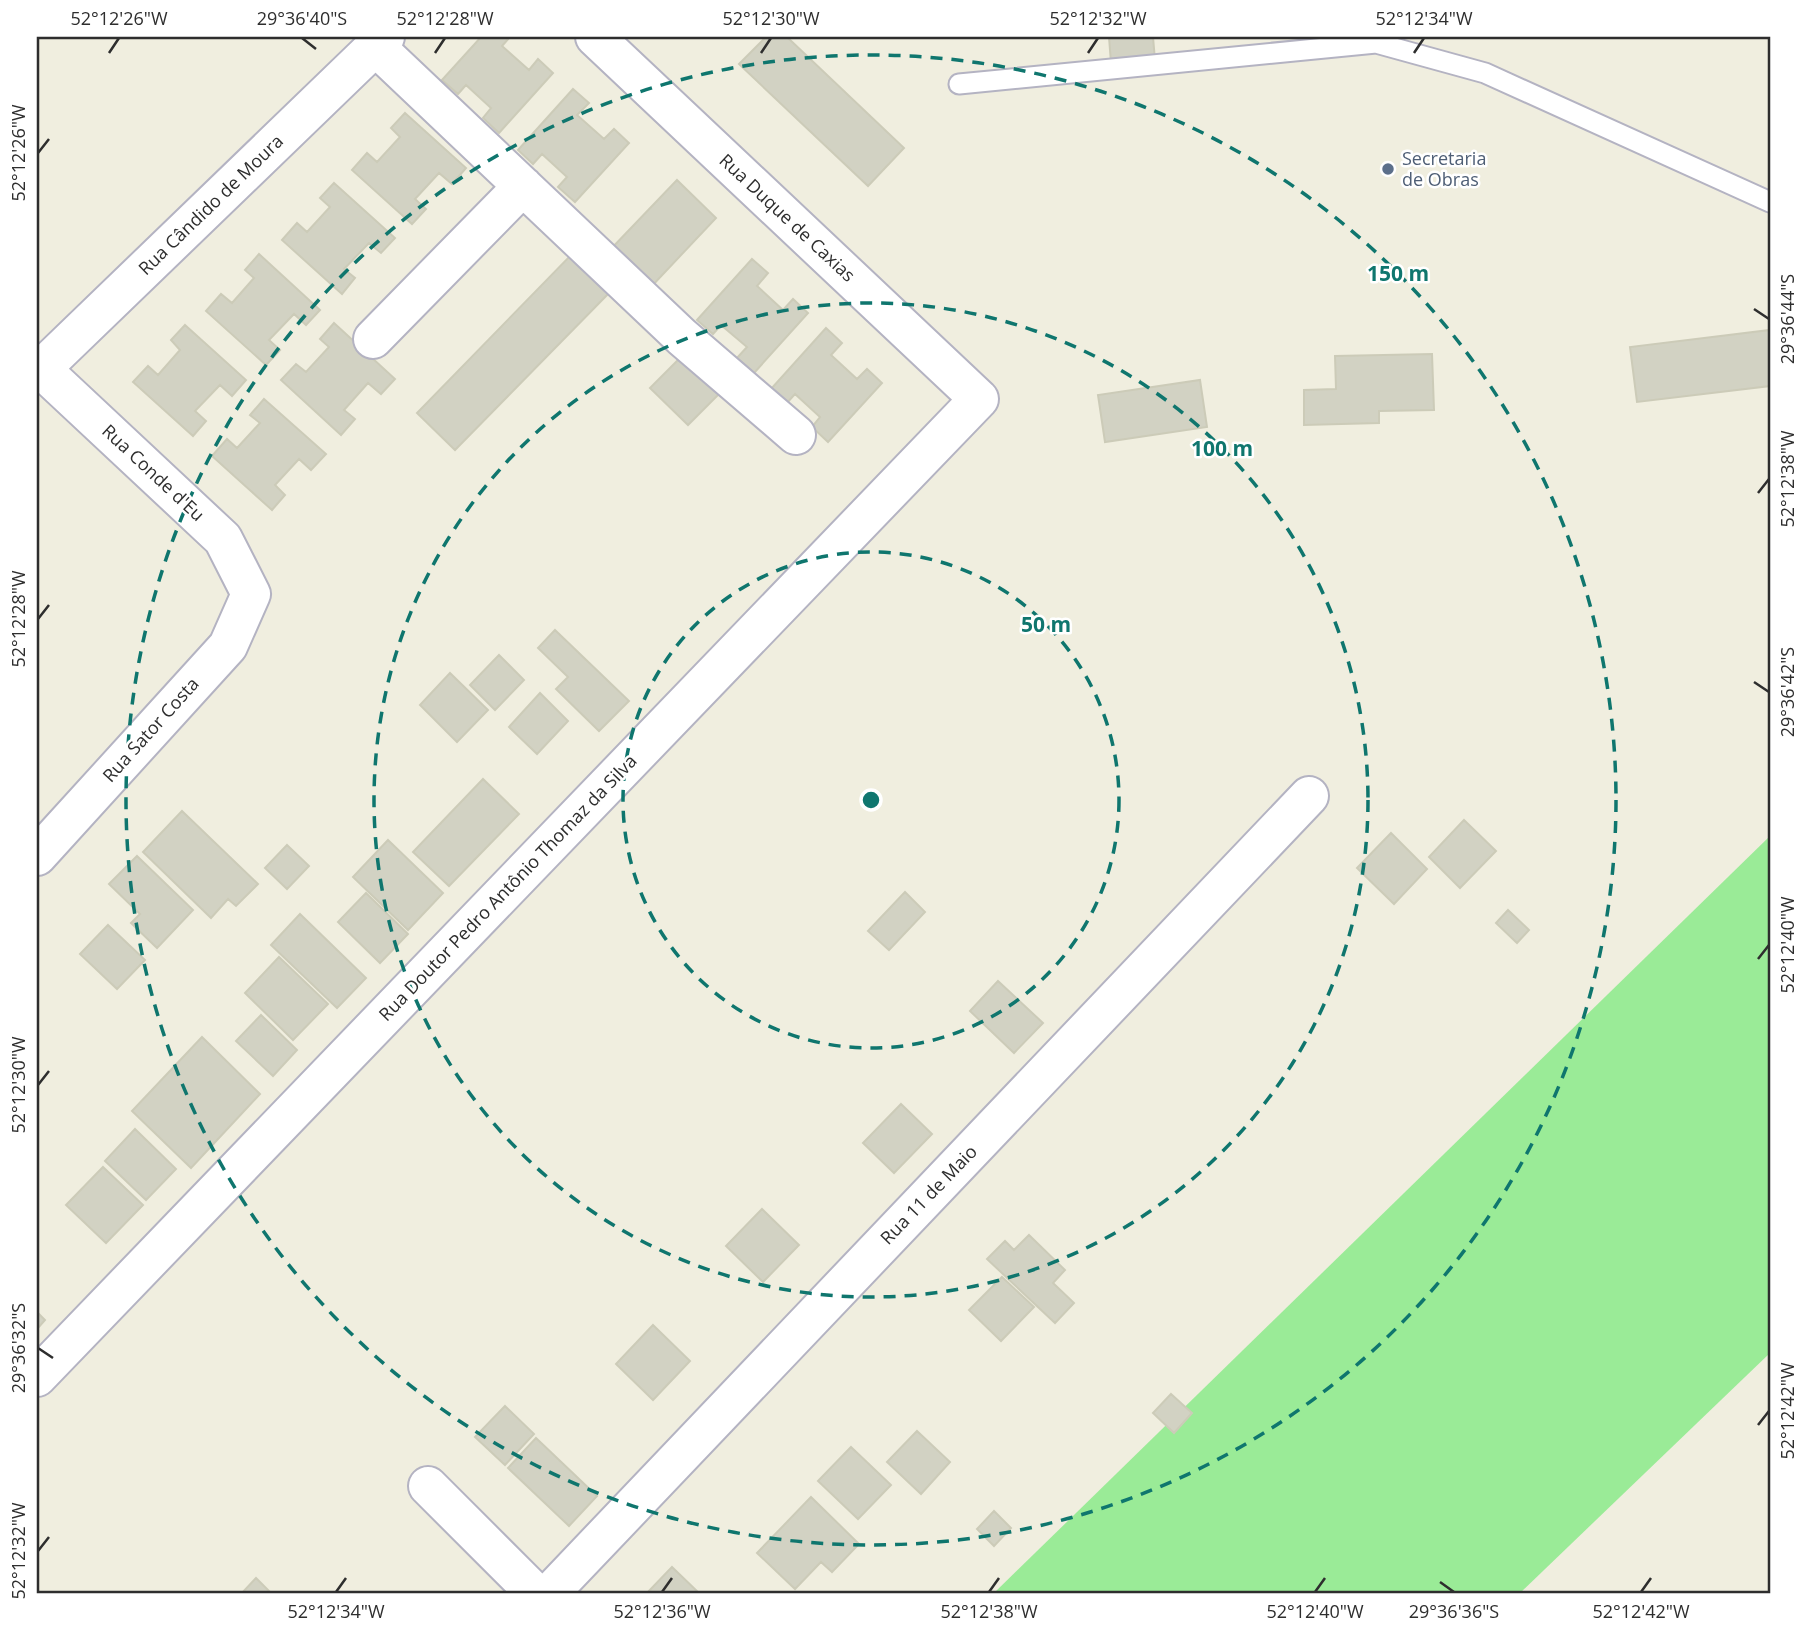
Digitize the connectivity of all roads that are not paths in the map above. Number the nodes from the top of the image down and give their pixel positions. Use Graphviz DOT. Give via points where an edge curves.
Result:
graph roads {
  1 [pos="595,37"];
  2 [pos="1376,40"];
  3 [pos="380,41"];
  4 [pos="960,84"];
  5 [pos="523,186"];
  6 [pos="1770,202"];
  7 [pos="373,339"];
  8 [pos="38,369"];
  9 [pos="979,399"];
  10 [pos="796,435"];
  11 [pos="251,594"];
  12 [pos="1309,796"];
  13 [pos="37,856"];
  14 [pos="37,1377"];
  15 [pos="428,1486"];
  16 [pos="536,1594"];
  17 [pos="549,1594"];
  1 -- 9 [label="street, Rua Duque de Caxias"];
  2 -- 4 [label="lane"];
  2 -- 6 [label="lane" via="1485,73"];
  3 -- 5 [label="street"];
  3 -- 8 [label="street, Rua Cândido de Moura"];
  5 -- 7 [label="street"];
  5 -- 10 [label="street" via="682,337"];
  8 -- 11 [label="street, Rua Conde d'Eu" via="223,539"];
  9 -- 14 [label="street, Rua Doutor Pedro Antônio Thomaz da Silva"];
  11 -- 13 [label="street, Rua Sator Costa" via="228,646"];
  12 -- 17 [label="street, Rua 11 de Maio"];
  15 -- 16 [label="street"];
}
